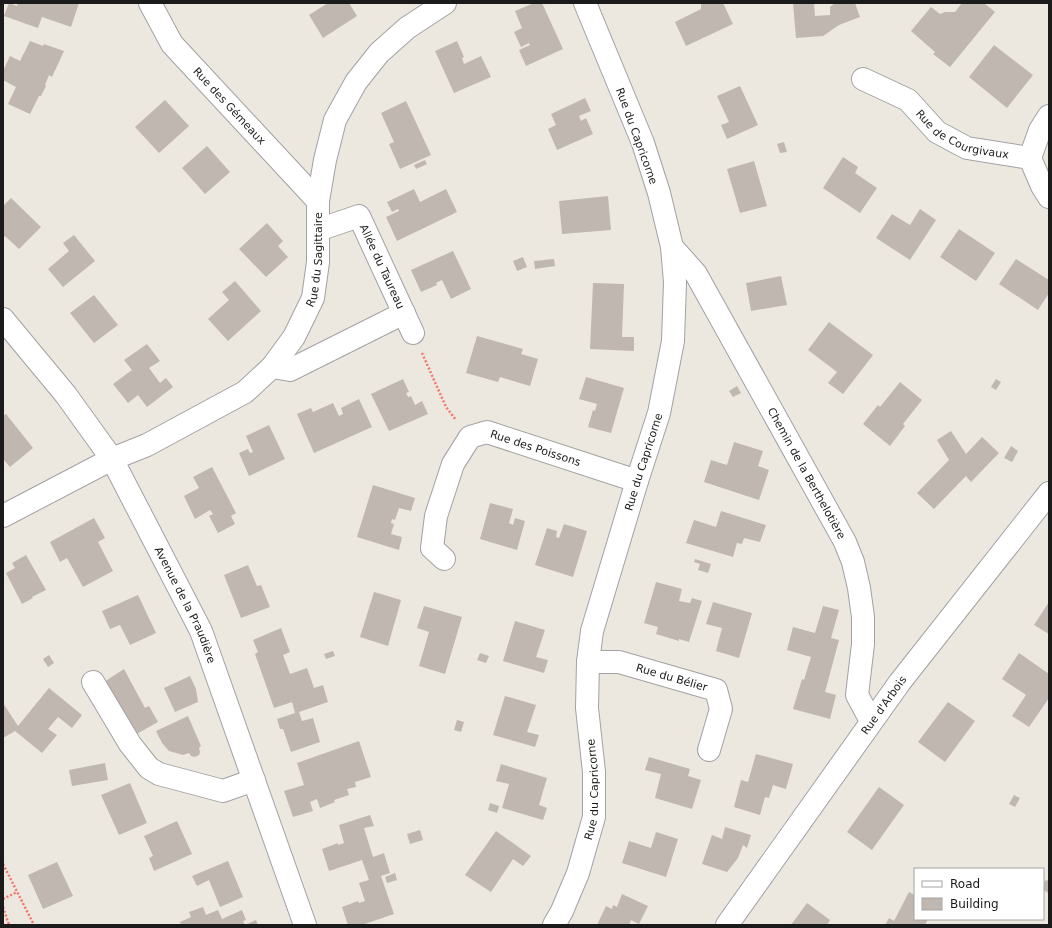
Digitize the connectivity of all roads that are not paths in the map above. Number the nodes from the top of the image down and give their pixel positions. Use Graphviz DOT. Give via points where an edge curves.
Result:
graph roads {
  1 [pos="150,3"];
  2 [pos="445,3"];
  3 [pos="585,3"];
  4 [pos="863,79"];
  5 [pos="1049,116"];
  6 [pos="1030,158"];
  7 [pos="1049,197"];
  8 [pos="318,201"];
  9 [pos="318,230"];
  10 [pos="672,247"];
  11 [pos="3,319"];
  12 [pos="272,367"];
  13 [pos="112,460"];
  14 [pos="637,481"];
  15 [pos="1049,493"];
  16 [pos="3,516"];
  17 [pos="444,558"];
  18 [pos="588,662"];
  19 [pos="93,682"];
  20 [pos="871,721"];
  21 [pos="709,750"];
  22 [pos="254,780"];
  23 [pos="305,925"];
  24 [pos="554,925"];
  25 [pos="727,925"];
  1 -- 8 [label="street, Rue des Gémeaux" via="172,44"];
  2 -- 8 [label="street, Rue du Sagittaire" via="407,28 379,53 356,82 335,120"];
  3 -- 10 [label="street, Rue du Capricorne" via="643,143"];
  4 -- 6 [label="street, Rue de Courgivaux" via="908,100 937,132 967,148"];
  5 -- 6 [label="street" via="1040,130"];
  6 -- 7 [label="street"];
  8 -- 9 [label="street, Rue du Sagittaire"];
  9 -- 12 [label="street, Rue du Sagittaire" via="318,262 313,298 294,337"];
  9 -- 12 [label="street, Allée du Taureau" via="359,216 409,323 290,370"];
  10 -- 14 [label="street, Rue du Capricorne" via="675,282 673,341 659,413"];
  10 -- 20 [label="street, Chemin de la Berthelotière" via="696,274 845,542 860,588 863,616 863,644 857,695"];
  11 -- 13 [label="street, Avenue de la Praudière" via="66,395"];
  12 -- 13 [label="street, Rue du Sagittaire" via="245,392 147,445"];
  13 -- 16 [label="street, Rue du Sagittaire"];
  13 -- 22 [label="street, Avenue de la Praudière" via="201,631"];
  14 -- 17 [label="street, Rue des Poissons" via="487,432 470,438 453,464 436,516 432,548"];
  14 -- 18 [label="street, Rue du Capricorne" via="592,632"];
  15 -- 20 [label="street, Rue d'Arbois"];
  18 -- 21 [label="street, Rue du Bélier" via="619,662 716,690 721,709"];
  18 -- 24 [label="street, Rue du Capricorne" via="587,708 594,772 594,817 578,873"];
  19 -- 22 [label="street" via="130,744 149,768 159,774 223,791"];
  20 -- 25 [label="street, Rue d'Arbois"];
  22 -- 23 [label="street, Avenue de la Praudière"];
}
